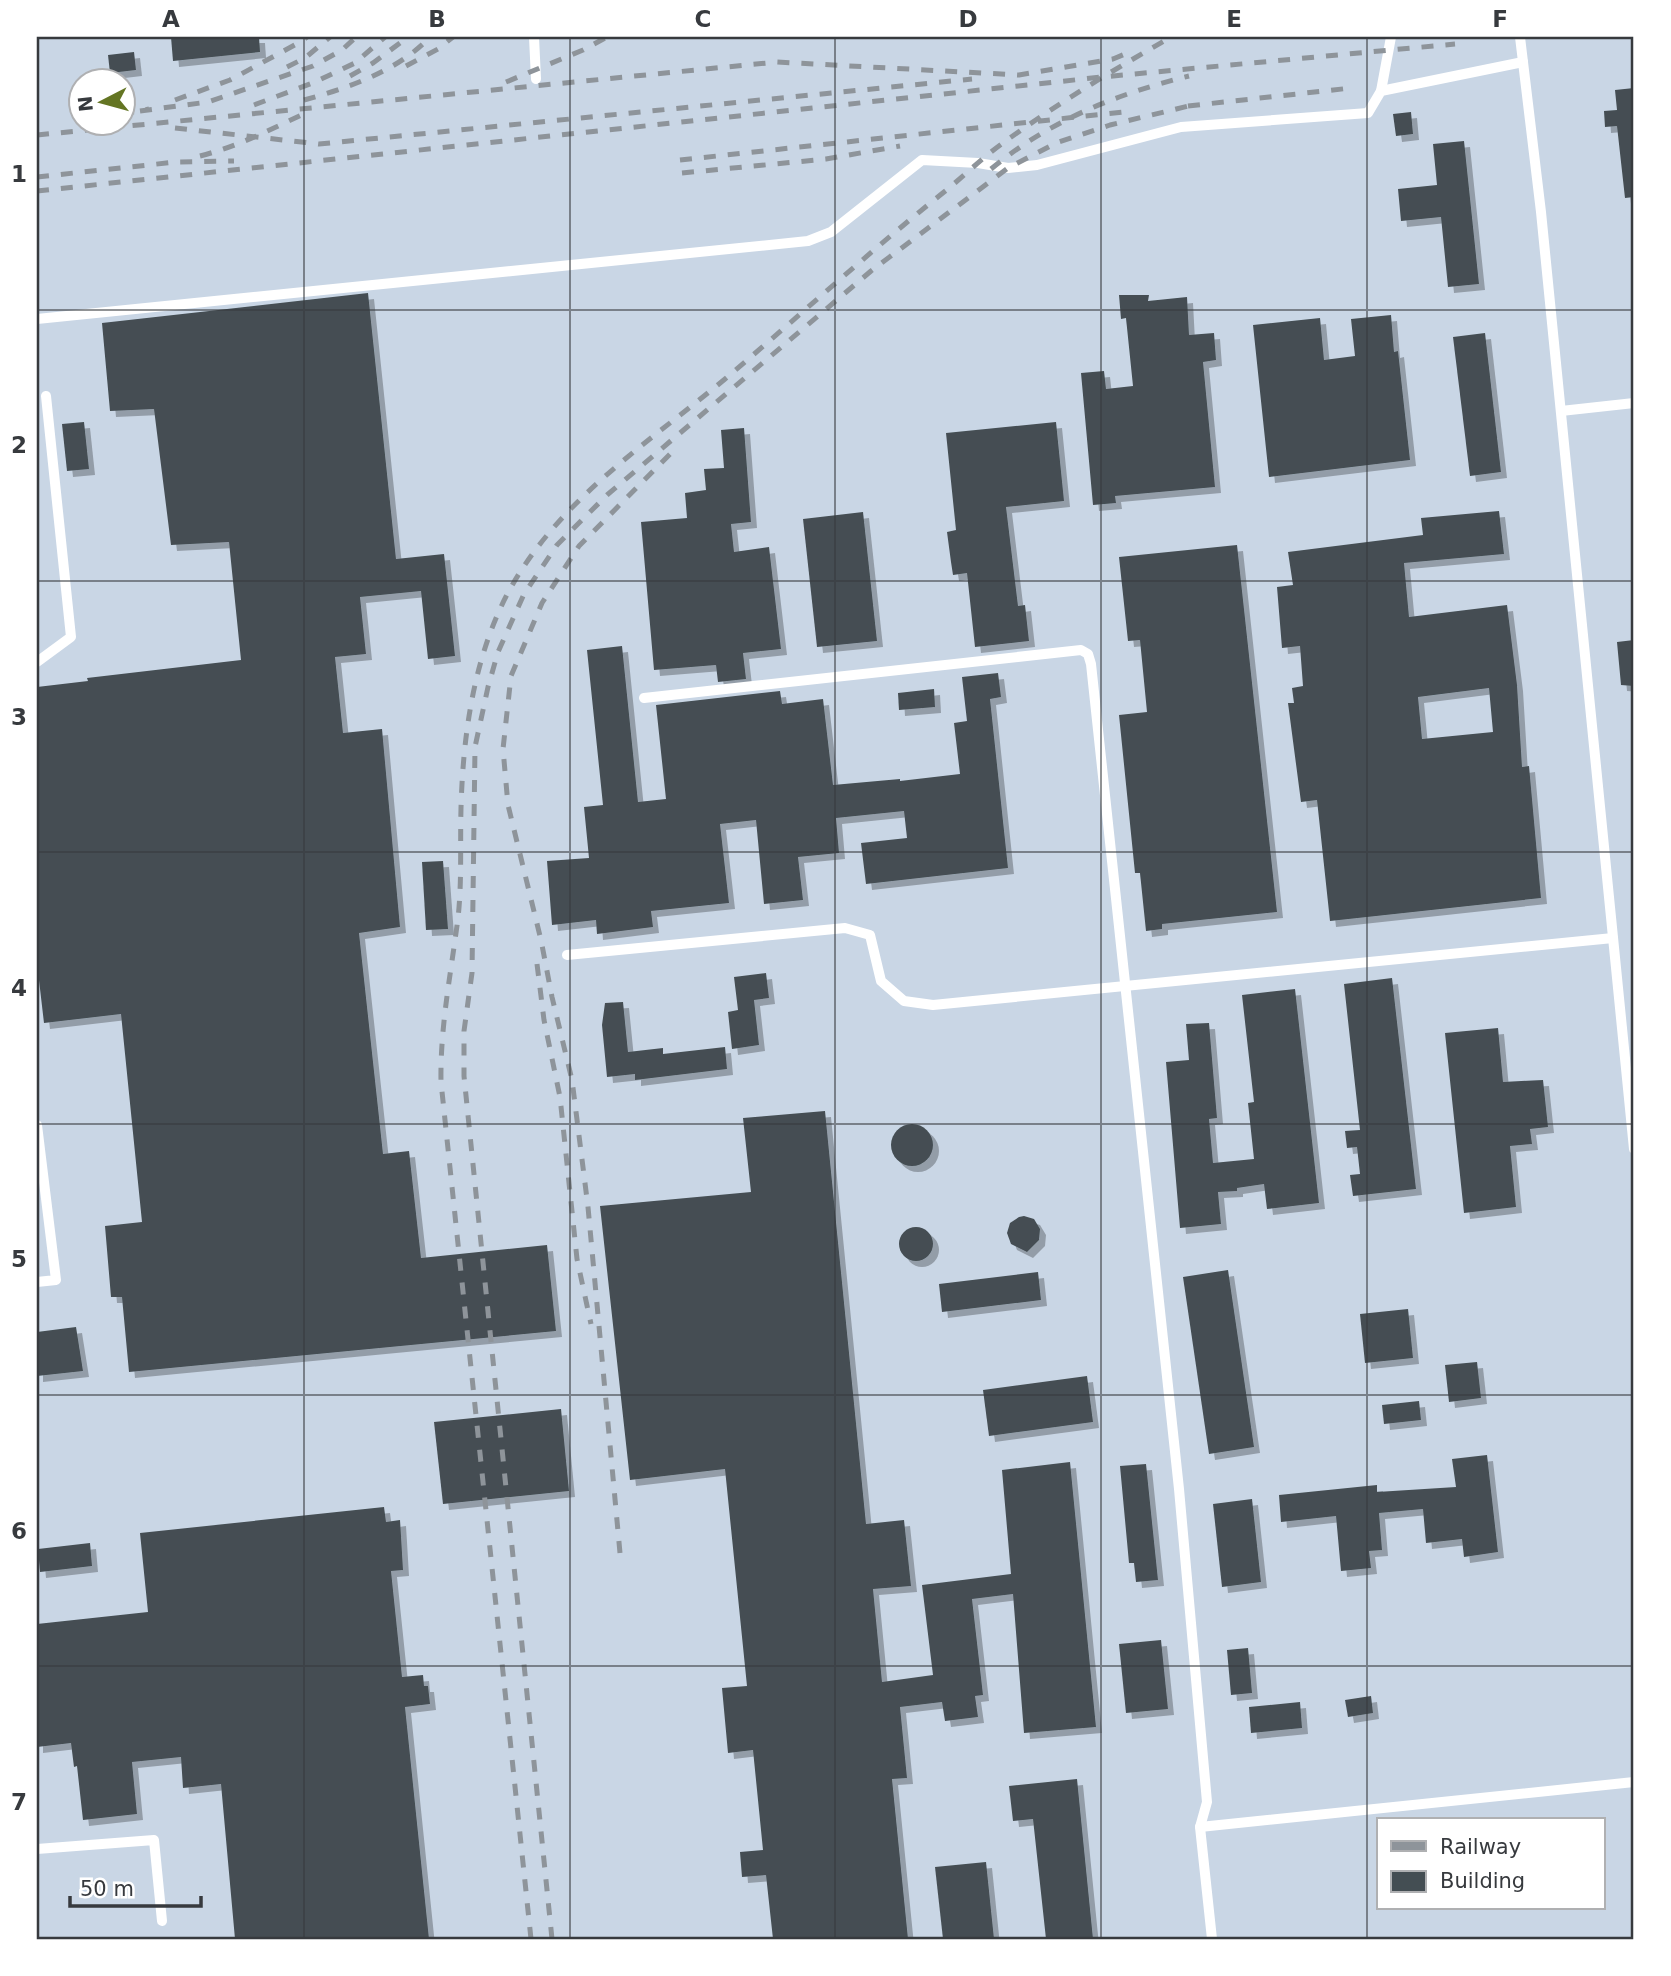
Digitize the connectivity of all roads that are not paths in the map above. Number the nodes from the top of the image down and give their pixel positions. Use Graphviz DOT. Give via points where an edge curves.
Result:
graph roads {
  1 [pos="534,37"];
  2 [pos="1391,37"];
  3 [pos="1520,37"];
  4 [pos="1523,62"];
  5 [pos="536,79"];
  6 [pos="1381,91"];
  7 [pos="37,319"];
  8 [pos="46,396"];
  9 [pos="1634,402"];
  10 [pos="1561,411"];
  11 [pos="37,662"];
  12 [pos="644,698"];
  13 [pos="1613,938"];
  14 [pos="567,955"];
  15 [pos="1124,986"];
  16 [pos="37,1125"];
  17 [pos="1634,1149"];
  18 [pos="37,1282"];
  19 [pos="1634,1782"];
  20 [pos="1200,1827"];
  21 [pos="37,1849"];
  22 [pos="162,1922"];
  23 [pos="1212,1939"];
  1 -- 5 [label="lane"];
  2 -- 6 [label="lane"];
  3 -- 4 [label="lane"];
  4 -- 6 [label="lane"];
  4 -- 10 [label="lane"];
  6 -- 7 [label="lane" via="1368,113 1181,127 1037,165 1008,168 922,160 831,232 808,242"];
  8 -- 11 [label="lane" via="71,636"];
  9 -- 10 [label="lane"];
  10 -- 13 [label="lane"];
  12 -- 15 [label="lane" via="1081,650 1088,654"];
  13 -- 15 [label="lane"];
  13 -- 17 [label="lane"];
  14 -- 15 [label="lane" via="845,928 870,935 881,981 904,1002 933,1005"];
  15 -- 20 [label="lane" via="1179,1489 1207,1802"];
  16 -- 18 [label="lane" via="56,1280"];
  19 -- 20 [label="lane"];
  20 -- 23 [label="lane"];
  21 -- 22 [label="lane" via="154,1840"];
}
